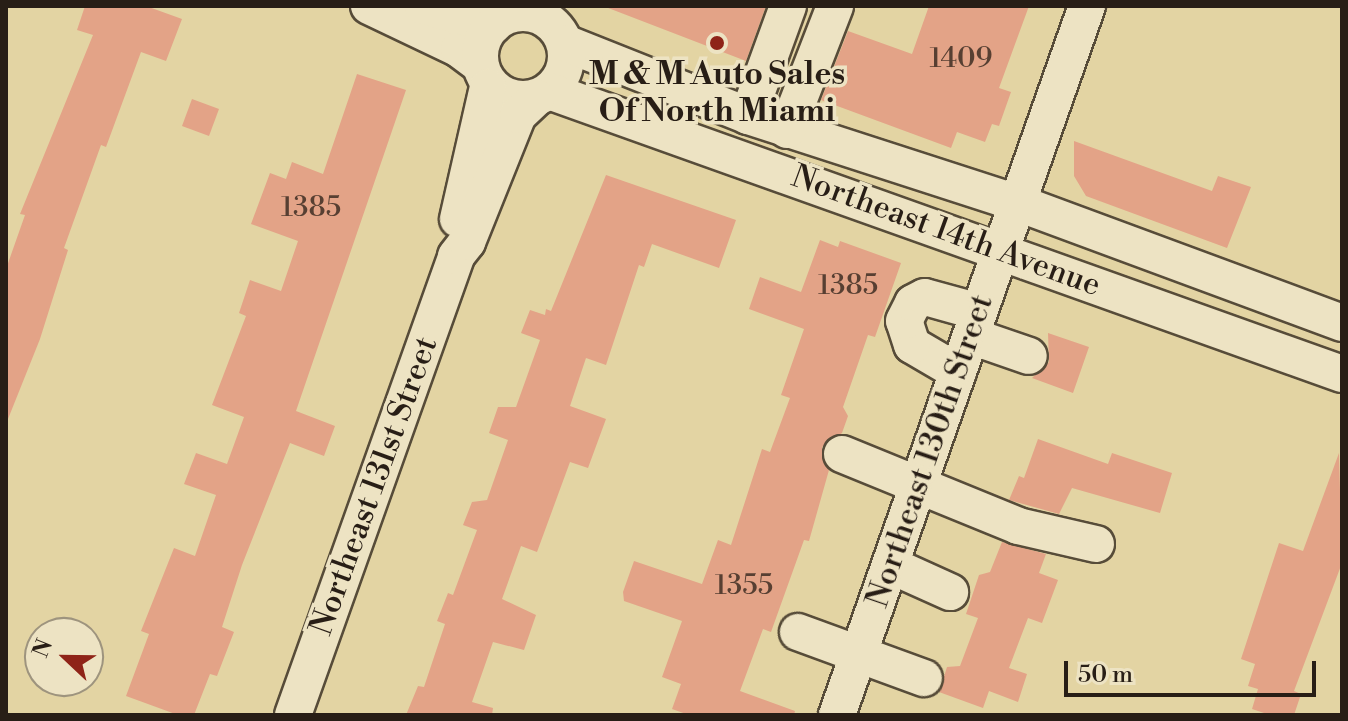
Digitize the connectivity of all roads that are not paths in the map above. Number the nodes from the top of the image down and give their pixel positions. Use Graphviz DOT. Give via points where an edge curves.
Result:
graph roads {
  1 [pos="369,6"];
  2 [pos="423,6"];
  3 [pos="788,6"];
  4 [pos="835,6"];
  5 [pos="1087,6"];
  6 [pos="509,15"];
  7 [pos="563,28"];
  8 [pos="484,76"];
  9 [pos="542,95"];
  10 [pos="748,116"];
  11 [pos="787,130"];
  12 [pos="1018,203"];
  13 [pos="1000,252"];
  14 [pos="456,256"];
  15 [pos="1342,323"];
  16 [pos="975,324"];
  17 [pos="1029,356"];
  18 [pos="958,372"];
  19 [pos="1342,374"];
  20 [pos="842,454"];
  21 [pos="919,483"];
  22 [pos="1096,544"];
  23 [pos="890,565"];
  24 [pos="950,592"];
  25 [pos="798,632"];
  26 [pos="859,653"];
  27 [pos="924,678"];
  28 [pos="293,715"];
  29 [pos="837,715"];
  1 -- 8 [label="street" via="459,49"];
  2 -- 6 [label="street"];
  3 -- 10 [label="street"];
  4 -- 11 [label="street"];
  5 -- 12 [label="street, Northeast 130th Street"];
  6 -- 7 [label="street" via="538,16"];
  6 -- 8 [label="street" via="484,40"];
  7 -- 9 [label="street" via="563,71"];
  7 -- 10 [label="street, Northeast 14th Avenue"];
  8 -- 9 [label="street" via="510,97"];
  8 -- 14 [label="street, Northeast 131st Street" via="454,239"];
  9 -- 13 [label="street, Northeast 14th Avenue"];
  9 -- 14 [label="street, Northeast 131st Street" via="513,124 467,242"];
  10 -- 11 [label="street, Northeast 14th Avenue"];
  11 -- 12 [label="street, Northeast 14th Avenue"];
  12 -- 13 [label="street, Northeast 130th Street"];
  12 -- 15 [label="street, Northeast 14th Avenue"];
  13 -- 16 [label="street, Northeast 130th Street"];
  13 -- 19 [label="street, Northeast 14th Avenue"];
  14 -- 28 [label="street, Northeast 131st Street"];
  16 -- 17 [label="street"];
  16 -- 18 [label="street, Northeast 130th Street"];
  16 -- 18 [label="street" via="925,297 913,303 904,321 912,345"];
  18 -- 21 [label="street, Northeast 130th Street"];
  20 -- 21 [label="street"];
  21 -- 22 [label="street" via="1018,526"];
  21 -- 23 [label="street, Northeast 130th Street"];
  23 -- 24 [label="street"];
  23 -- 26 [label="street, Northeast 130th Street"];
  25 -- 26 [label="street"];
  26 -- 27 [label="street"];
  26 -- 29 [label="street, Northeast 130th Street"];
}
